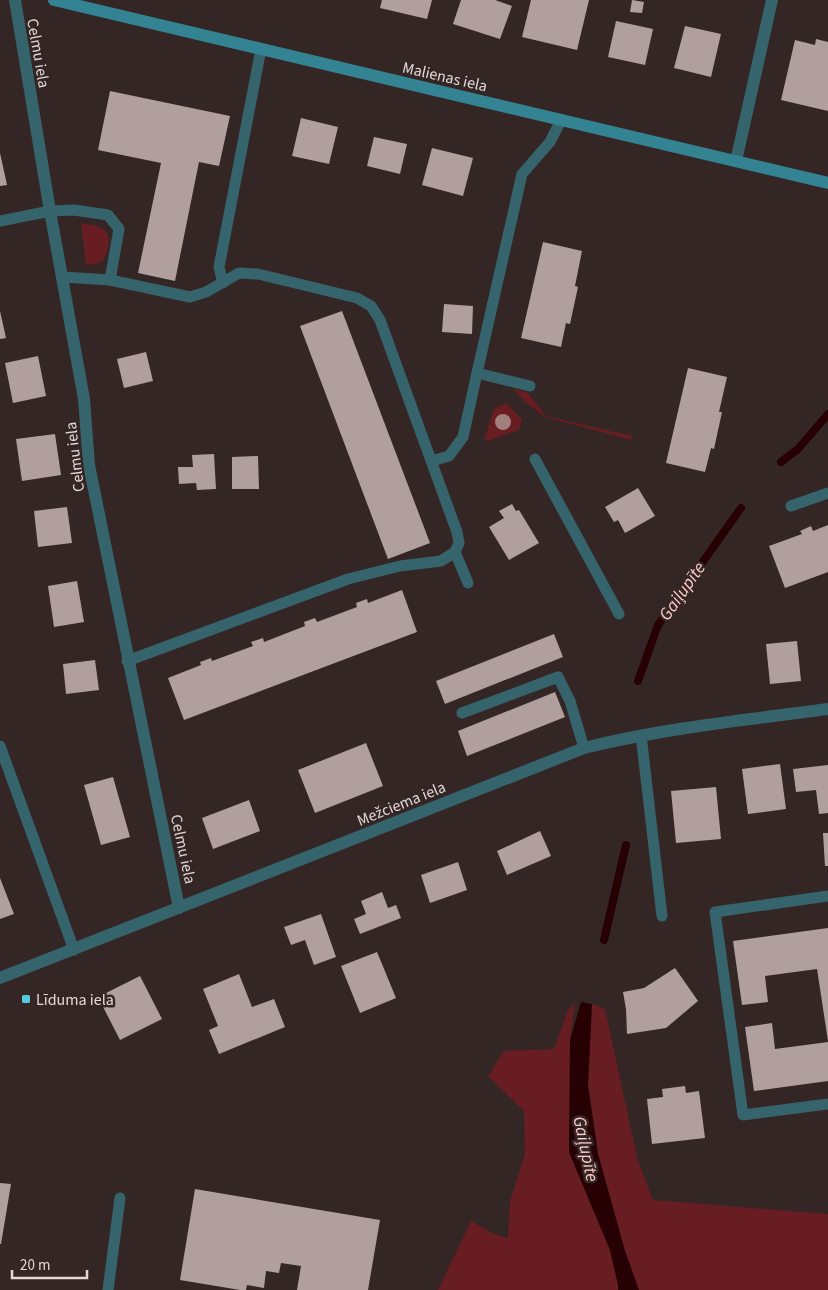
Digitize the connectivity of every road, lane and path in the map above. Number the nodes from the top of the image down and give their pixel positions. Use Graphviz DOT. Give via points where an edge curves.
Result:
graph roads {
  1 [pos="15,0"];
  2 [pos="54,0"];
  3 [pos="772,0"];
  4 [pos="261,49"];
  5 [pos="561,120"];
  6 [pos="736,161"];
  7 [pos="828,183"];
  8 [pos="50,211"];
  9 [pos="0,221"];
  10 [pos="63,277"];
  11 [pos="110,280"];
  12 [pos="223,283"];
  13 [pos="477,373"];
  14 [pos="530,386"];
  15 [pos="536,459"];
  16 [pos="432,460"];
  17 [pos="828,494"];
  18 [pos="791,506"];
  19 [pos="455,552"];
  20 [pos="468,583"];
  21 [pos="619,614"];
  22 [pos="128,661"];
  23 [pos="828,709"];
  24 [pos="462,713"];
  25 [pos="641,735"];
  26 [pos="0,746"];
  27 [pos="584,748"];
  28 [pos="828,896"];
  29 [pos="179,908"];
  30 [pos="662,916"];
  31 [pos="74,950"];
  32 [pos="0,978"];
  33 [pos="828,1104"];
  34 [pos="120,1198"];
  35 [pos="108,1290"];
  1 -- 8 [label="street, Celmu iela"];
  2 -- 4 [label="street, Malienas iela"];
  3 -- 6 [label="street"];
  4 -- 5 [label="street, Malienas iela"];
  4 -- 12 [label="lane" via="219,267"];
  5 -- 6 [label="street, Malienas iela"];
  5 -- 13 [label="lane" via="550,142 522,174"];
  6 -- 7 [label="street, Malienas iela"];
  8 -- 9 [label="lane"];
  8 -- 10 [label="street, Celmu iela"];
  8 -- 11 [label="lane" via="74,210 108,215 118,229"];
  10 -- 11 [label="lane"];
  10 -- 22 [label="street, Celmu iela" via="84,398 88,465"];
  11 -- 12 [label="lane" via="190,297"];
  12 -- 16 [label="lane" via="239,273 258,274 357,298 371,306 380,320"];
  13 -- 14 [label="lane"];
  13 -- 16 [label="lane" via="463,437 449,456"];
  15 -- 21 [label="lane"];
  16 -- 19 [label="lane" via="459,543"];
  17 -- 18 [label="lane"];
  19 -- 20 [label="lane"];
  19 -- 22 [label="lane" via="441,561 400,566 348,579"];
  22 -- 29 [label="street, Celmu iela"];
  23 -- 25 [label="street, Mežciema iela"];
  24 -- 27 [label="lane" via="558,677 570,701"];
  25 -- 27 [label="street, Mežciema iela"];
  25 -- 30 [label="lane"];
  26 -- 31 [label="lane"];
  27 -- 29 [label="street, Mežciema iela"];
  28 -- 33 [label="lane" via="715,912 743,1116"];
  29 -- 31 [label="street, Mežciema iela"];
  31 -- 32 [label="street, Mežciema iela"];
  34 -- 35 [label="lane"];
}
